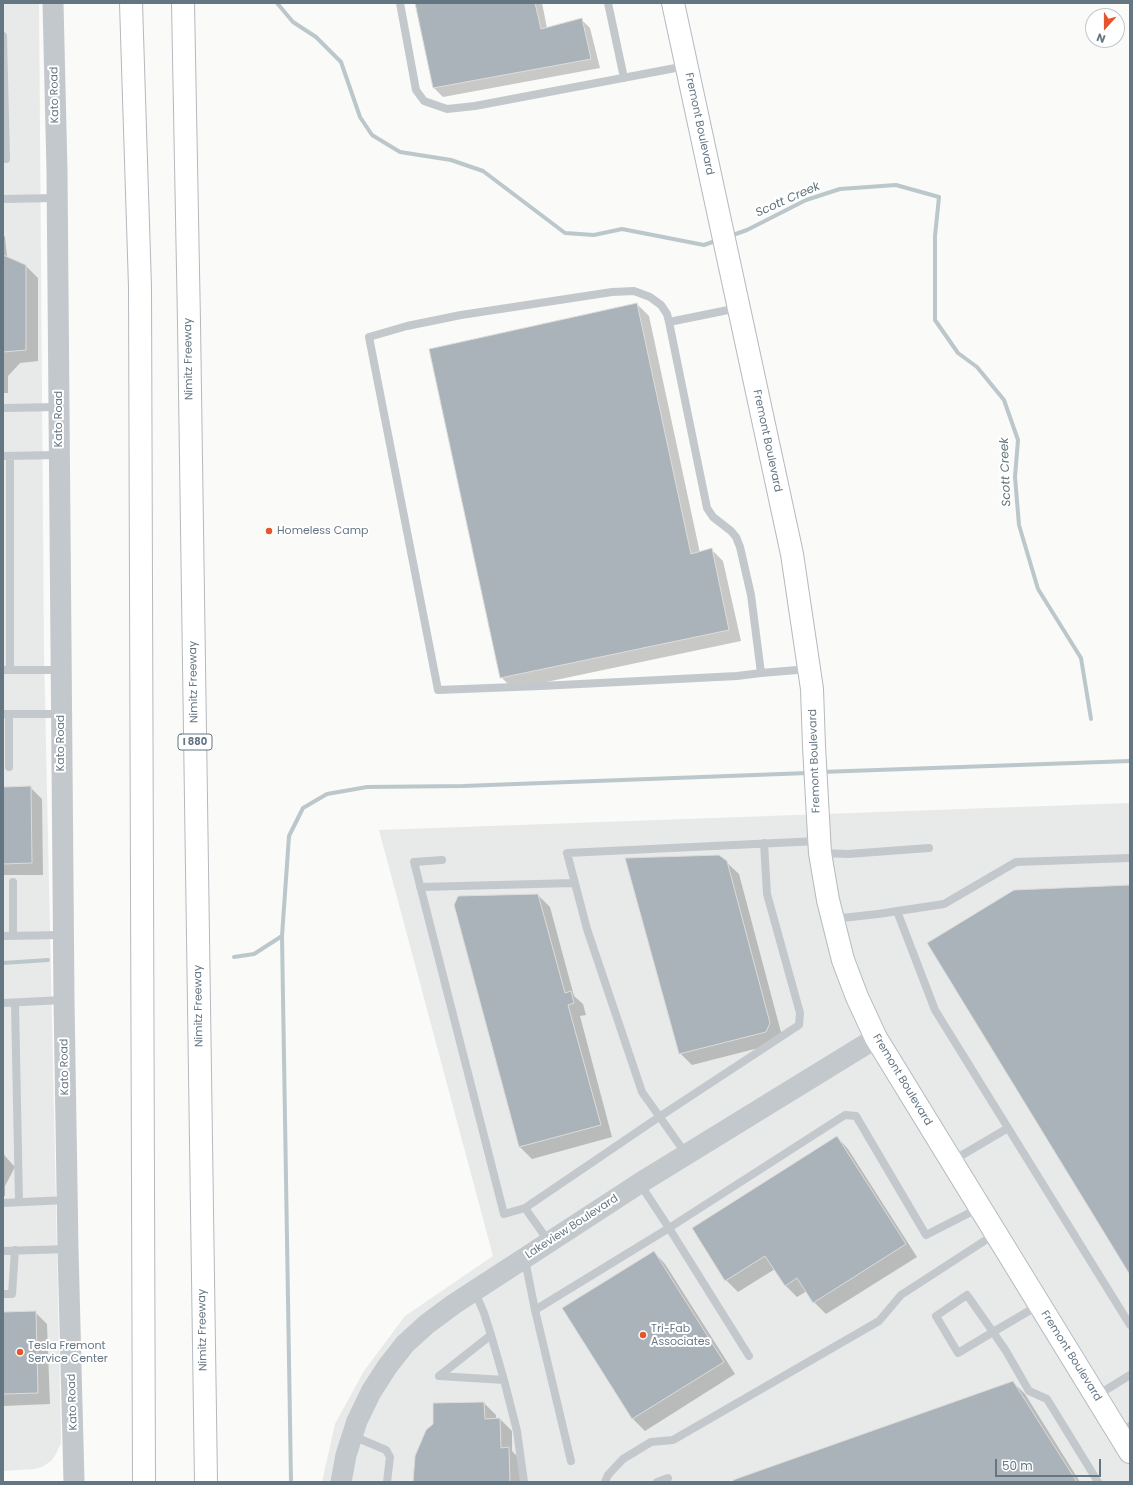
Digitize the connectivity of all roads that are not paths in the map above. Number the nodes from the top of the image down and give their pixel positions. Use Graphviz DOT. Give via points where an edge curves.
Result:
graph roads {
  1 [pos="53,3"];
  2 [pos="131,3"];
  3 [pos="183,3"];
  4 [pos="400,3"];
  5 [pos="608,3"];
  6 [pos="673,3"];
  7 [pos="3,36"];
  8 [pos="686,66"];
  9 [pos="624,78"];
  10 [pos="6,159"];
  11 [pos="57,198"];
  12 [pos="3,199"];
  13 [pos="739,308"];
  14 [pos="669,322"];
  15 [pos="59,407"];
  16 [pos="3,408"];
  17 [pos="59,455"];
  18 [pos="6,456"];
  19 [pos="809,669"];
  20 [pos="7,670"];
  21 [pos="61,670"];
  22 [pos="762,673"];
  23 [pos="6,714"];
  24 [pos="61,714"];
  25 [pos="9,767"];
  26 [pos="819,839"];
  27 [pos="764,843"];
  28 [pos="929,848"];
  29 [pos="1130,858"];
  30 [pos="442,860"];
  31 [pos="13,882"];
  32 [pos="575,883"];
  33 [pos="420,887"];
  34 [pos="897,911"];
  35 [pos="832,919"];
  36 [pos="63,935"];
  37 [pos="3,936"];
  38 [pos="13,936"];
  39 [pos="64,1000"];
  40 [pos="3,1003"];
  41 [pos="15,1003"];
  42 [pos="876,1038"];
  43 [pos="659,1117"];
  44 [pos="1008,1128"];
  45 [pos="687,1154"];
  46 [pos="951,1161"];
  47 [pos="640,1183"];
  48 [pos="67,1200"];
  49 [pos="19,1202"];
  50 [pos="3,1203"];
  51 [pos="525,1208"];
  52 [pos="980,1208"];
  53 [pos="669,1228"];
  54 [pos="996,1234"];
  55 [pos="549,1242"];
  56 [pos="68,1248"];
  57 [pos="15,1250"];
  58 [pos="3,1251"];
  59 [pos="525,1258"];
  60 [pos="475,1291"];
  61 [pos="3,1294"];
  62 [pos="1039,1305"];
  63 [pos="535,1310"];
  64 [pos="1130,1325"];
  65 [pos="993,1332"];
  66 [pos="491,1335"];
  67 [pos="749,1356"];
  68 [pos="1130,1375"];
  69 [pos="504,1380"];
  70 [pos="1096,1396"];
  71 [pos="352,1436"];
  72 [pos="1127,1438"];
  73 [pos="571,1460"];
  74 [pos="668,1478"];
  75 [pos="74,1482"];
  76 [pos="144,1482"];
  77 [pos="206,1482"];
  78 [pos="341,1482"];
  79 [pos="387,1482"];
  80 [pos="524,1482"];
  81 [pos="605,1482"];
  82 [pos="657,1482"];
  83 [pos="1098,1482"];
  1 -- 11 [label="street, Kato Road"];
  2 -- 76 [label="main road" via="140,287"];
  3 -- 77 [label="main road, Nimitz Freeway / I 880"];
  4 -- 9 [label="lane" via="416,90 424,101 448,108 475,106"];
  5 -- 9 [label="lane"];
  6 -- 8 [label="main road, Fremont Boulevard"];
  7 -- 10 [label="lane"];
  8 -- 9 [label="lane"];
  8 -- 13 [label="main road, Fremont Boulevard"];
  11 -- 12 [label="lane"];
  11 -- 15 [label="street, Kato Road"];
  13 -- 14 [label="lane"];
  13 -- 19 [label="main road, Fremont Boulevard" via="792,554"];
  14 -- 22 [label="lane" via="707,508 713,517 731,531 740,548 751,595"];
  14 -- 22 [label="lane" via="661,305 650,297 634,291 612,292 461,315 369,337 438,690"];
  15 -- 16 [label="lane"];
  15 -- 17 [label="street, Kato Road"];
  17 -- 18 [label="lane"];
  17 -- 21 [label="street, Kato Road"];
  18 -- 20 [label="lane"];
  19 -- 22 [label="lane"];
  19 -- 26 [label="main road, Fremont Boulevard"];
  20 -- 21 [label="lane"];
  21 -- 24 [label="street, Kato Road"];
  23 -- 24 [label="lane"];
  23 -- 25 [label="lane"];
  24 -- 36 [label="street, Kato Road"];
  26 -- 27 [label="lane"];
  26 -- 28 [label="lane" via="848,854"];
  26 -- 35 [label="main road, Fremont Boulevard"];
  27 -- 32 [label="lane" via="567,853"];
  27 -- 43 [label="lane" via="766,894 800,1013 799,1025"];
  29 -- 34 [label="lane" via="1016,862 944,904"];
  30 -- 33 [label="lane" via="414,862"];
  31 -- 38 [label="lane"];
  32 -- 33 [label="lane"];
  32 -- 43 [label="lane" via="587,929 642,1092"];
  33 -- 51 [label="lane" via="504,1214"];
  34 -- 35 [label="lane"];
  34 -- 44 [label="lane" via="935,1010"];
  35 -- 42 [label="main road, Fremont Boulevard" via="843,960"];
  36 -- 38 [label="lane"];
  36 -- 39 [label="street, Kato Road"];
  37 -- 38 [label="lane"];
  39 -- 41 [label="lane"];
  39 -- 48 [label="street, Kato Road"];
  40 -- 41 [label="lane"];
  41 -- 49 [label="lane"];
  42 -- 45 [label="street, Lakeview Boulevard"];
  42 -- 46 [label="main road, Fremont Boulevard"];
  43 -- 45 [label="lane"];
  43 -- 51 [label="lane"];
  44 -- 46 [label="lane"];
  44 -- 64 [label="lane"];
  45 -- 47 [label="street, Lakeview Boulevard"];
  46 -- 52 [label="main road, Fremont Boulevard"];
  47 -- 53 [label="lane"];
  47 -- 55 [label="street, Lakeview Boulevard"];
  48 -- 49 [label="lane"];
  48 -- 56 [label="street, Kato Road"];
  49 -- 50 [label="lane"];
  51 -- 55 [label="lane"];
  52 -- 53 [label="lane" via="926,1235 856,1116 845,1115"];
  52 -- 54 [label="main road, Fremont Boulevard"];
  53 -- 63 [label="lane"];
  53 -- 67 [label="lane"];
  54 -- 62 [label="main road, Fremont Boulevard"];
  54 -- 81 [label="lane" via="901,1295 879,1322 673,1440 651,1442 623,1459"];
  55 -- 59 [label="street, Lakeview Boulevard"];
  56 -- 57 [label="lane"];
  56 -- 75 [label="street, Kato Road"];
  57 -- 58 [label="lane"];
  57 -- 61 [label="lane" via="12,1294"];
  59 -- 60 [label="street, Lakeview Boulevard"];
  59 -- 63 [label="lane"];
  60 -- 66 [label="lane"];
  60 -- 71 [label="street, Lakeview Boulevard" via="427,1324 405,1344 371,1392"];
  62 -- 65 [label="lane"];
  62 -- 70 [label="main road, Fremont Boulevard"];
  63 -- 73 [label="lane"];
  65 -- 65 [label="lane" via="958,1353 936,1316 967,1295"];
  65 -- 83 [label="lane" via="1029,1391 1047,1399"];
  66 -- 69 [label="lane"];
  66 -- 69 [label="lane" via="439,1376"];
  68 -- 70 [label="lane"];
  69 -- 80 [label="lane" via="517,1431"];
  70 -- 72 [label="main road, Fremont Boulevard"];
  71 -- 78 [label="street, Lakeview Boulevard"];
  71 -- 79 [label="lane" via="386,1450 390,1457"];
  74 -- 82 [label="lane"];
}
